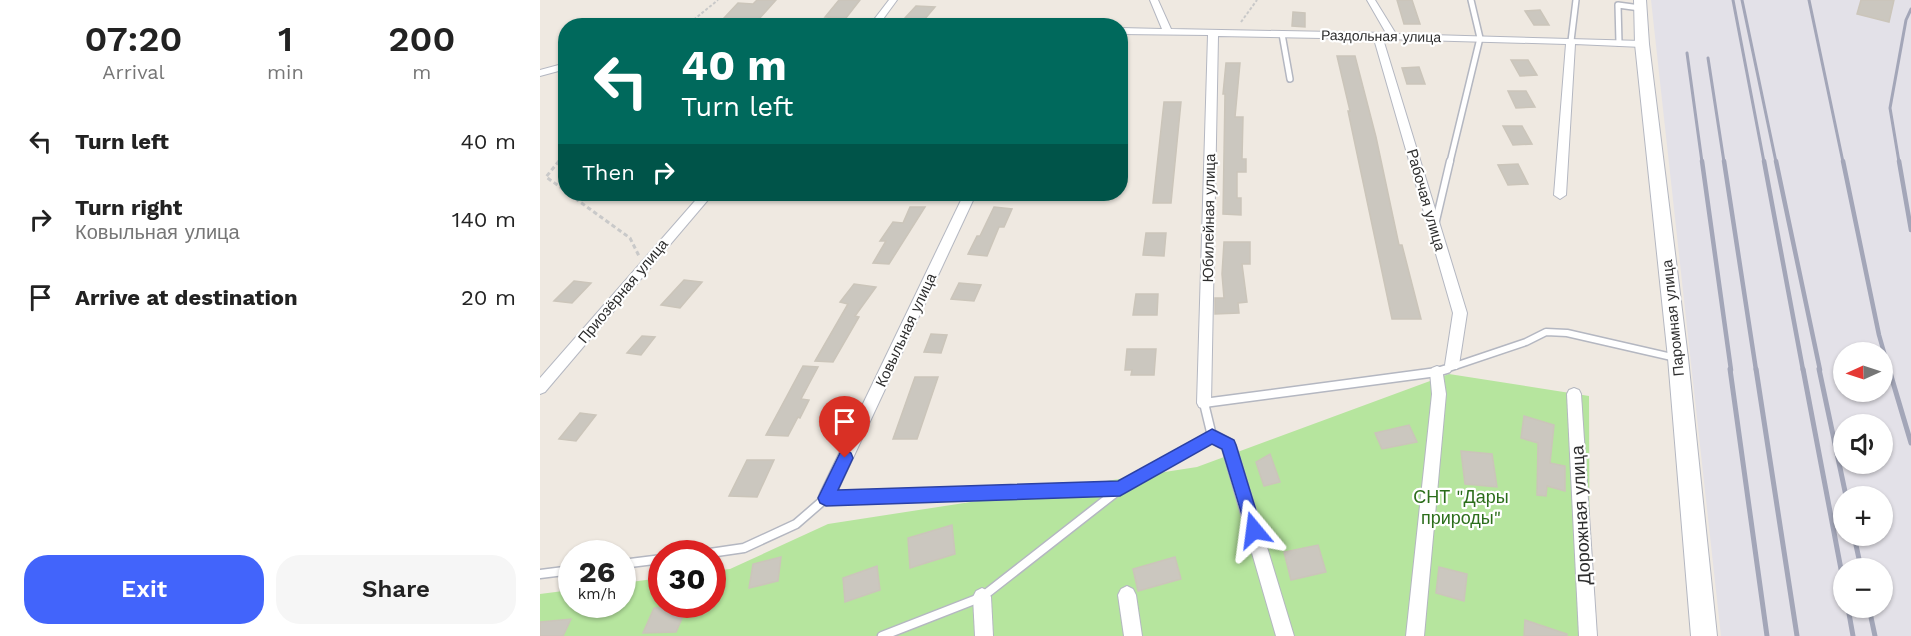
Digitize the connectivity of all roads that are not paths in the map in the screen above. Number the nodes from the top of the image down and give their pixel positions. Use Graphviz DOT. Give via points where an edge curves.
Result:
graph roads {
  1 [pos="893,0"];
  2 [pos="1154,0"];
  3 [pos="1371,0"];
  4 [pos="1471,0"];
  5 [pos="1576,0"];
  6 [pos="1640,4"];
  7 [pos="879,18"];
  8 [pos="1128,31"];
  9 [pos="1168,32"];
  10 [pos="1213,33"];
  11 [pos="1282,34"];
  12 [pos="1377,36"];
  13 [pos="1393,37"];
  14 [pos="1479,38"];
  15 [pos="1571,41"];
  16 [pos="1619,43"];
  17 [pos="1642,44"];
  18 [pos="558,68"];
  19 [pos="540,73"];
  20 [pos="1290,79"];
  21 [pos="1560,195"];
  22 [pos="701,201"];
  23 [pos="967,201"];
  24 [pos="1434,228"];
  25 [pos="1678,358"];
  26 [pos="1444,369"];
  27 [pos="540,388"];
  28 [pos="1574,394"];
  29 [pos="1204,403"];
  30 [pos="1212,436"];
  31 [pos="1120,488"];
  32 [pos="826,498"];
  33 [pos="726,551"];
  34 [pos="558,572"];
  35 [pos="540,574"];
  36 [pos="1127,595"];
  37 [pos="982,597"];
  38 [pos="882,636"];
  39 [pos="984,636"];
  40 [pos="1133,636"];
  41 [pos="1286,636"];
  42 [pos="1415,636"];
  43 [pos="1588,636"];
  44 [pos="1704,636"];
  1 -- 7 [label="street"];
  2 -- 9 [label="street"];
  3 -- 13 [label="street"];
  4 -- 14 [label="lane"];
  5 -- 15 [label="lane"];
  6 -- 16 [label="lane" via="1618,4"];
  6 -- 17 [label="street, Паромная улица"];
  8 -- 9 [label="street, Раздольная улица"];
  9 -- 10 [label="street, Раздольная улица"];
  10 -- 11 [label="street, Раздольная улица"];
  10 -- 29 [label="street, Юбилейная улица"];
  11 -- 12 [label="street, Раздольная улица"];
  11 -- 20 [label="lane"];
  12 -- 13 [label="street, Раздольная улица"];
  12 -- 24 [label="street, Рабочая улица"];
  13 -- 14 [label="street, Раздольная улица"];
  14 -- 15 [label="street, Раздольная улица"];
  14 -- 24 [label="lane"];
  15 -- 16 [label="street, Раздольная улица"];
  15 -- 21 [label="street"];
  16 -- 17 [label="street, Раздольная улица"];
  17 -- 25 [label="street, Паромная улица"];
  18 -- 19 [label="street"];
  22 -- 27 [label="street, Приозёрная улица"];
  23 -- 32 [label="street, Ковыльная улица"];
  24 -- 26 [label="street, Рабочая улица" via="1460,313"];
  25 -- 26 [label="lane" via="1567,333 1546,332"];
  25 -- 44 [label="street, Паромная улица"];
  26 -- 29 [label="lane"];
  26 -- 42 [label="street, Рабочая улица"];
  28 -- 43 [label="street, Дорожная улица"];
  29 -- 30 [label="lane"];
  30 -- 31 [label="lane"];
  30 -- 41 [label="street" via="1228,445"];
  31 -- 32 [label="lane"];
  31 -- 37 [label="lane"];
  32 -- 33 [label="lane" via="796,524 744,548"];
  34 -- 35 [label="lane"];
  36 -- 40 [label="street"];
  37 -- 38 [label="lane"];
  37 -- 39 [label="street"];
}
